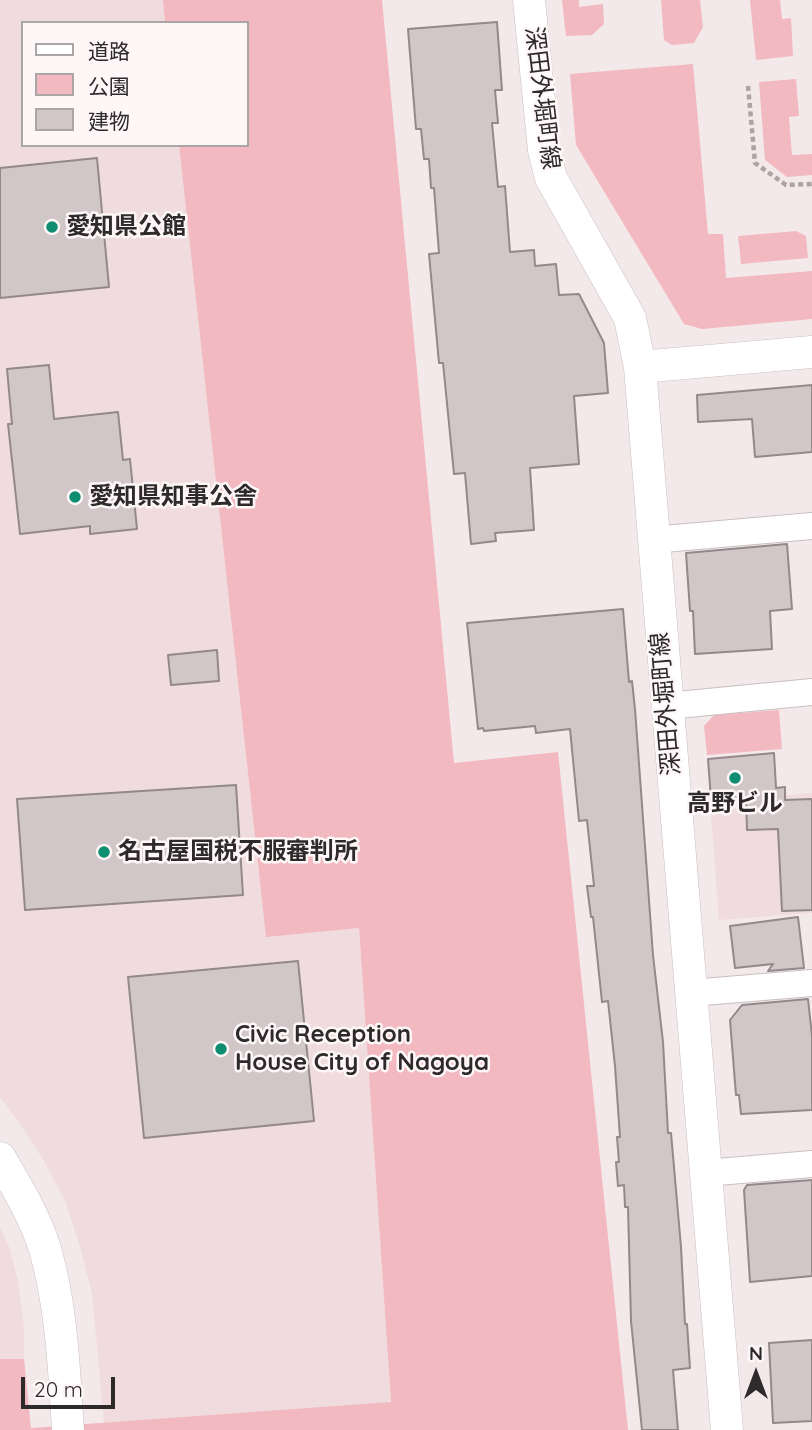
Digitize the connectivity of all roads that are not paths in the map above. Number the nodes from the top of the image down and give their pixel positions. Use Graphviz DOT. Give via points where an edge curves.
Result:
graph roads {
  1 [pos="529,0"];
  2 [pos="812,352"];
  3 [pos="640,367"];
  4 [pos="812,526"];
  5 [pos="652,540"];
  6 [pos="812,692"];
  7 [pos="667,706"];
  8 [pos="812,983"];
  9 [pos="691,993"];
  10 [pos="0,1158"];
  11 [pos="812,1164"];
  12 [pos="706,1173"];
  13 [pos="68,1430"];
  14 [pos="727,1430"];
  1 -- 3 [label="street, 深田外堀町線" via="544,150 551,178 630,318"];
  2 -- 3 [label="street"];
  3 -- 5 [label="street, 深田外堀町線"];
  4 -- 5 [label="street"];
  5 -- 7 [label="street, 深田外堀町線"];
  6 -- 7 [label="street"];
  7 -- 9 [label="street, 深田外堀町線"];
  8 -- 9 [label="street"];
  9 -- 12 [label="street, 深田外堀町線"];
  10 -- 13 [label="street" via="22,1195 44,1249 60,1326"];
  11 -- 12 [label="street"];
  12 -- 14 [label="street, 深田外堀町線"];
}
